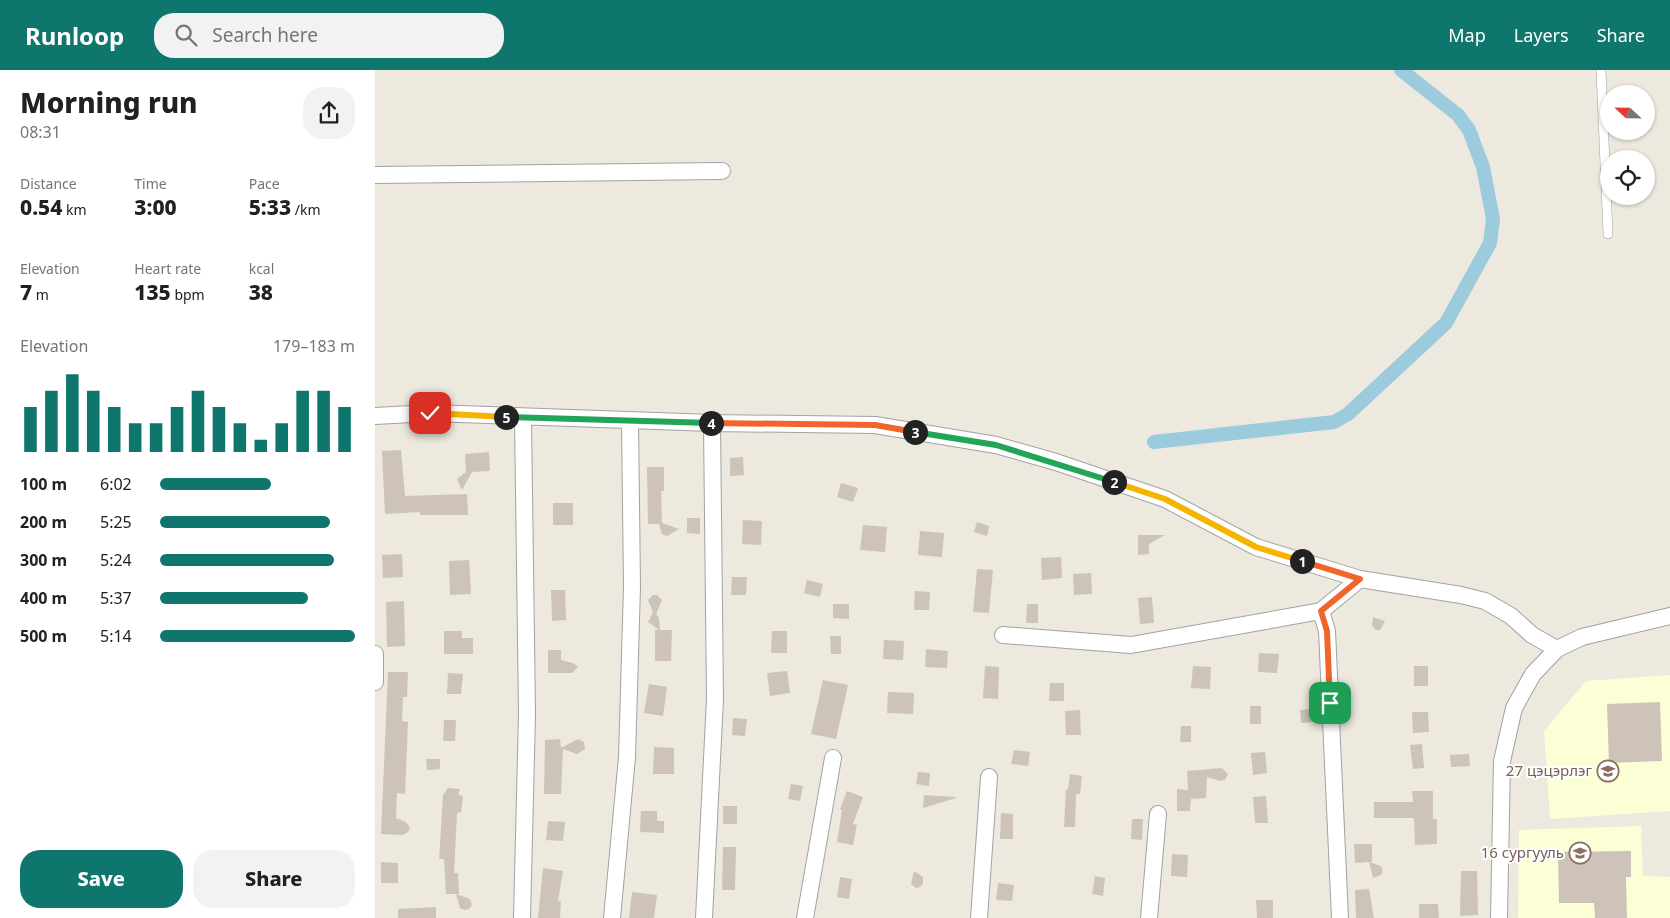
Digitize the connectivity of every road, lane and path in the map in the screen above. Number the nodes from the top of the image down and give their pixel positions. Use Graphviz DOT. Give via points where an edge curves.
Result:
graph roads {
  1 [pos="1601,70"];
  2 [pos="722,171"];
  3 [pos="375,175"];
  4 [pos="1608,234"];
  5 [pos="375,416"];
  6 [pos="523,418"];
  7 [pos="630,420"];
  8 [pos="712,423"];
  9 [pos="1360,579"];
  10 [pos="1321,611"];
  11 [pos="1670,616"];
  12 [pos="1003,635"];
  13 [pos="1557,649"];
  14 [pos="375,654"];
  15 [pos="375,682"];
  16 [pos="833,758"];
  17 [pos="989,777"];
  18 [pos="1159,814"];
  19 [pos="522,918"];
  20 [pos="612,918"];
  21 [pos="704,918"];
  22 [pos="805,918"];
  23 [pos="979,918"];
  24 [pos="1149,918"];
  25 [pos="1340,918"];
  26 [pos="1499,918"];
  1 -- 4 [label="lane"];
  2 -- 3 [label="street"];
  5 -- 6 [label="street" via="430,413"];
  6 -- 7 [label="street"];
  6 -- 19 [label="street" via="527,714"];
  7 -- 8 [label="street"];
  7 -- 20 [label="street" via="632,586 627,757"];
  8 -- 9 [label="street" via="875,425 996,445 1165,499 1256,547"];
  8 -- 21 [label="street" via="715,699"];
  9 -- 10 [label="street"];
  9 -- 13 [label="street" via="1485,601"];
  10 -- 12 [label="street" via="1131,644"];
  10 -- 25 [label="street" via="1327,631"];
  11 -- 13 [label="street" via="1582,638"];
  13 -- 26 [label="street" via="1533,674 1514,708 1502,761"];
  14 -- 15 [label="street"];
  16 -- 22 [label="street"];
  17 -- 23 [label="street"];
  18 -- 24 [label="street"];
}
